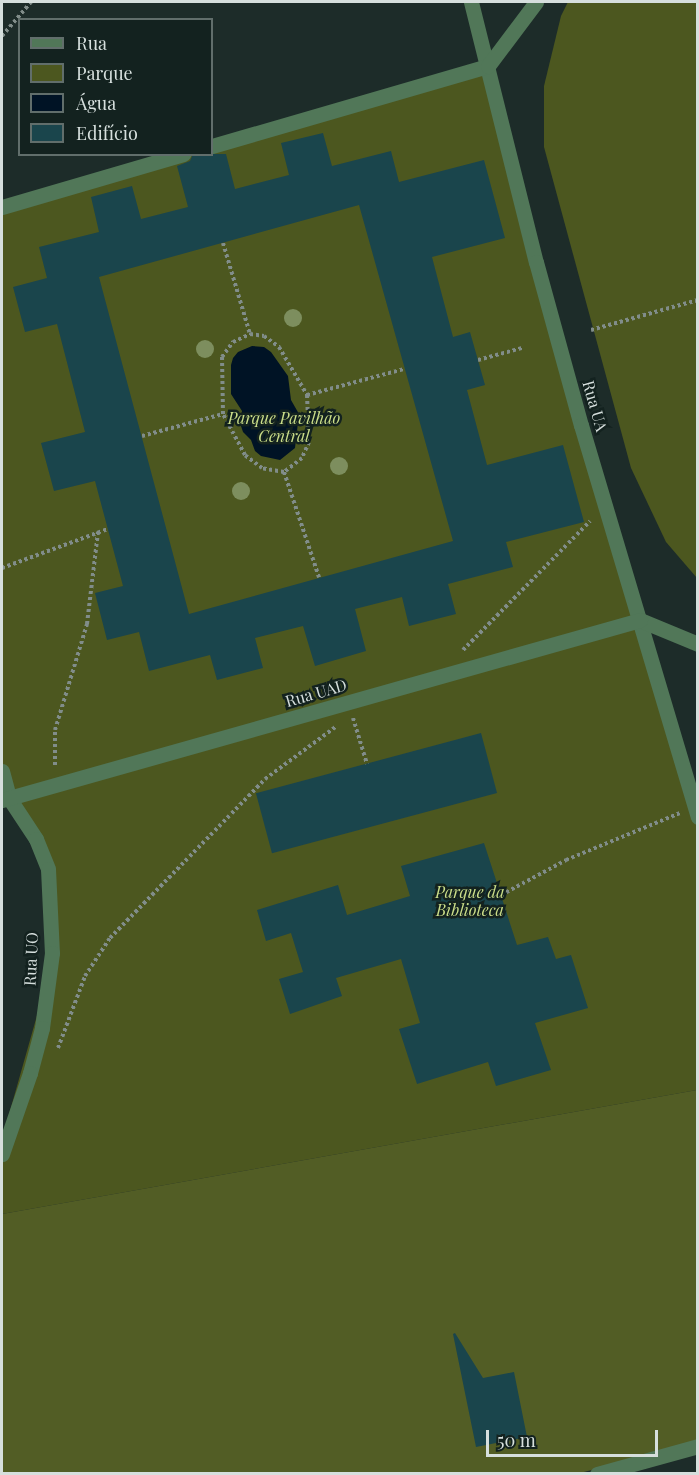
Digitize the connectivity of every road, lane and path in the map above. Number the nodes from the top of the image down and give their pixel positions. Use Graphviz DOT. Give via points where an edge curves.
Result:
graph roads {
  1 [pos="31,2"];
  2 [pos="471,2"];
  3 [pos="536,2"];
  4 [pos="2,36"];
  5 [pos="488,66"];
  6 [pos="213,146"];
  7 [pos="176,156"];
  8 [pos="2,207"];
  9 [pos="223,243"];
  10 [pos="698,300"];
  11 [pos="591,330"];
  12 [pos="250,334"];
  13 [pos="522,348"];
  14 [pos="477,360"];
  15 [pos="404,369"];
  16 [pos="307,395"];
  17 [pos="223,414"];
  18 [pos="141,436"];
  19 [pos="284,472"];
  20 [pos="606,506"];
  21 [pos="108,529"];
  22 [pos="98,532"];
  23 [pos="2,568"];
  24 [pos="319,577"];
  25 [pos="640,620"];
  26 [pos="698,644"];
  27 [pos="458,654"];
  28 [pos="348,709"];
  29 [pos="367,764"];
  30 [pos="2,771"];
  31 [pos="58,784"];
  32 [pos="5,799"];
  33 [pos="696,812"];
  34 [pos="501,895"];
  35 [pos="56,1051"];
  36 [pos="2,1154"];
  37 [pos="698,1446"];
  38 [pos="597,1473"];
  1 -- 4 [label="path"];
  2 -- 5 [label="street, Rua UA"];
  3 -- 5 [label="street"];
  5 -- 6 [label="street"];
  5 -- 20 [label="street, Rua UA" via="536,262"];
  7 -- 8 [label="street"];
  9 -- 12 [label="path"];
  10 -- 11 [label="path"];
  12 -- 16 [label="path" via="264,336 279,347"];
  12 -- 17 [label="path" via="233,342 222,357"];
  13 -- 14 [label="path"];
  15 -- 16 [label="path"];
  16 -- 19 [label="path" via="309,442 302,458"];
  17 -- 18 [label="path"];
  17 -- 19 [label="path" via="245,455 262,468"];
  19 -- 24 [label="path"];
  20 -- 25 [label="street, Rua UA"];
  20 -- 27 [label="path"];
  21 -- 22 [label="path"];
  22 -- 23 [label="path"];
  22 -- 31 [label="path" via="87,624 55,730 53,755"];
  25 -- 26 [label="street"];
  25 -- 28 [label="street, Rua UAD"];
  25 -- 33 [label="street, Rua UA"];
  28 -- 29 [label="path"];
  28 -- 31 [label="street, Rua UAD"];
  28 -- 35 [label="path" via="265,779 110,938 85,976"];
  30 -- 32 [label="street, Rua UO"];
  31 -- 32 [label="street, Rua UAD"];
  32 -- 36 [label="street, Rua UO" via="36,839 48,869 52,953 42,1028"];
  33 -- 34 [label="path" via="566,860"];
  37 -- 38 [label="street"];
}
